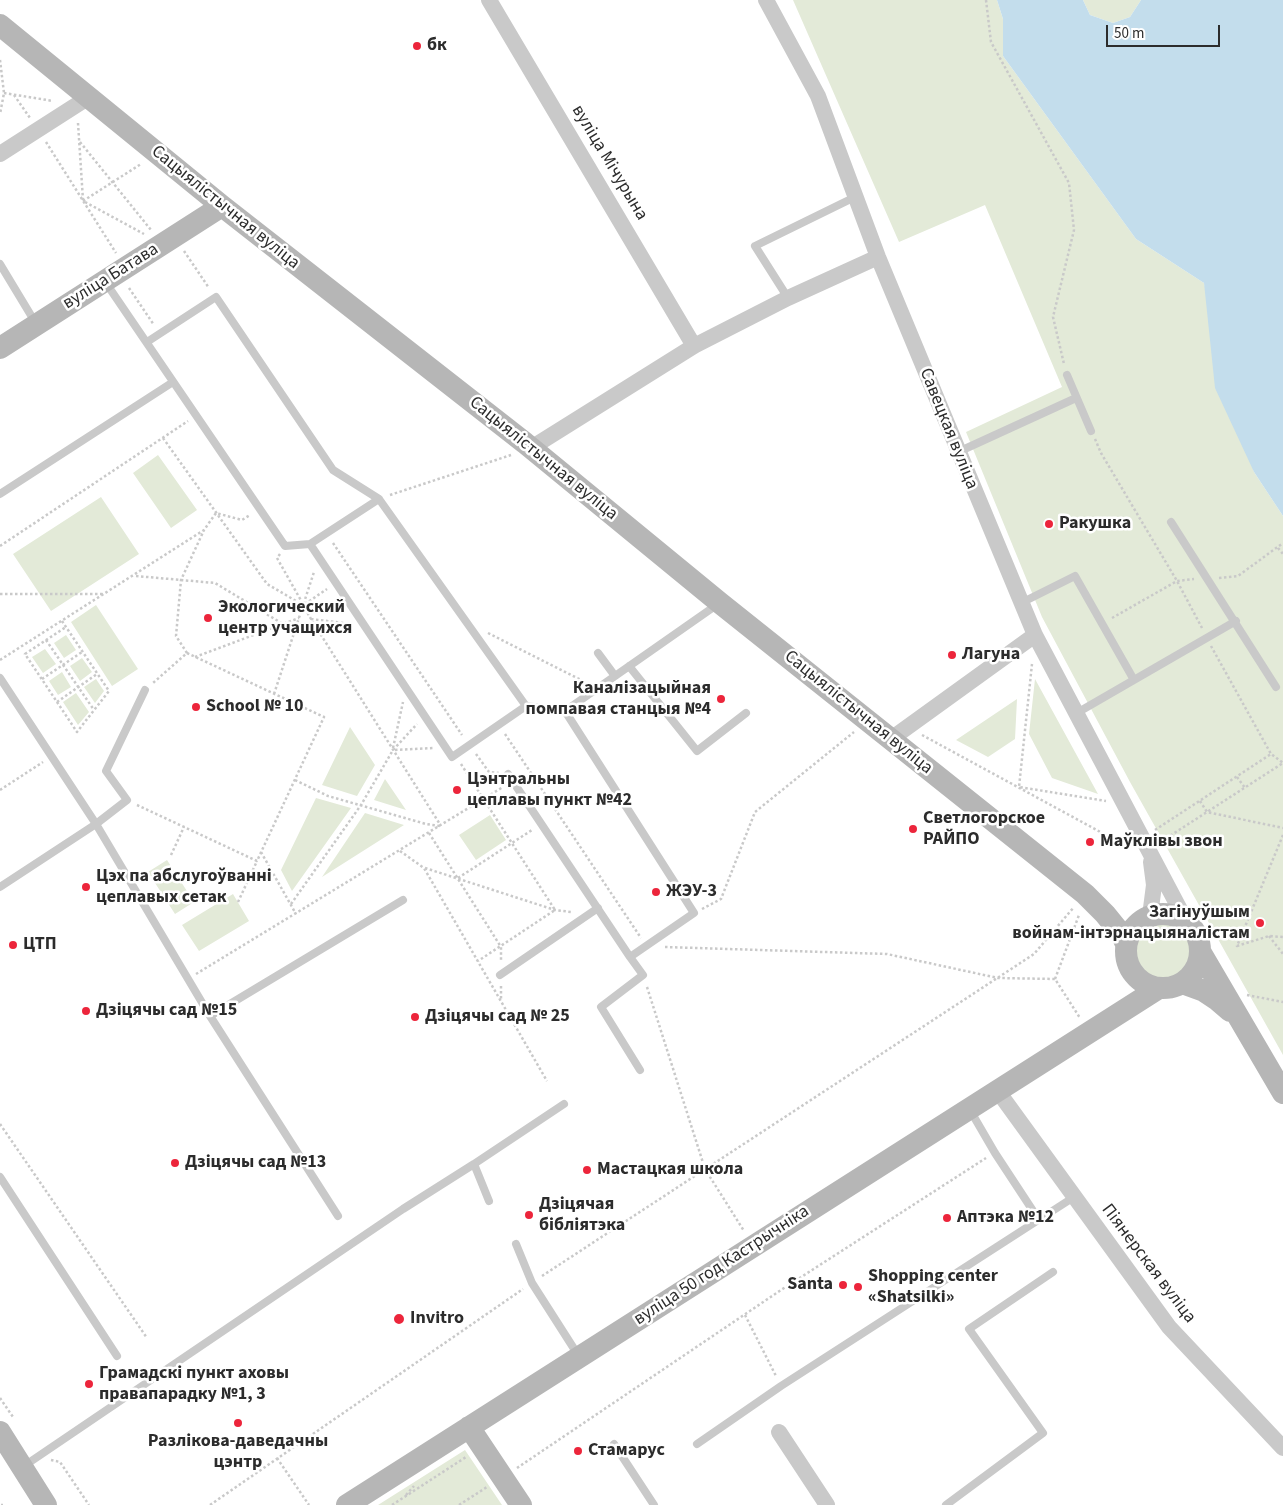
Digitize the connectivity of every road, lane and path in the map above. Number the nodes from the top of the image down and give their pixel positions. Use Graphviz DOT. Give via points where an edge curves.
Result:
graph roads {
  1 [pos="489,0"];
  2 [pos="766,0"];
  3 [pos="986,0"];
  4 [pos="0,25"];
  5 [pos="0,60"];
  6 [pos="4,93"];
  7 [pos="14,95"];
  8 [pos="83,101"];
  9 [pos="0,114"];
  10 [pos="38,130"];
  11 [pos="80,141"];
  12 [pos="0,154"];
  13 [pos="145,162"];
  14 [pos="113,183"];
  15 [pos="855,197"];
  16 [pos="83,202"];
  17 [pos="222,206"];
  18 [pos="172,246"];
  19 [pos="878,258"];
  20 [pos="0,264"];
  21 [pos="125,268"];
  22 [pos="105,281"];
  23 [pos="216,297"];
  24 [pos="788,298"];
  25 [pos="37,325"];
  26 [pos="160,334"];
  27 [pos="147,342"];
  28 [pos="694,346"];
  29 [pos="0,348"];
  30 [pos="1067,375"];
  31 [pos="173,382"];
  32 [pos="1076,398"];
  33 [pos="196,416"];
  34 [pos="1091,431"];
  35 [pos="163,438"];
  36 [pos="528,446"];
  37 [pos="958,452"];
  38 [pos="0,494"];
  39 [pos="379,499"];
  40 [pos="259,508"];
  41 [pos="216,513"];
  42 [pos="1171,522"];
  43 [pos="204,530"];
  44 [pos="327,533"];
  45 [pos="1283,543"];
  46 [pos="310,544"];
  47 [pos="0,546"];
  48 [pos="285,546"];
  49 [pos="1278,548"];
  50 [pos="1283,554"];
  51 [pos="319,557"];
  52 [pos="135,576"];
  53 [pos="1208,578"];
  54 [pos="181,580"];
  55 [pos="1177,581"];
  56 [pos="336,582"];
  57 [pos="0,594"];
  58 [pos="105,594"];
  59 [pos="720,603"];
  60 [pos="1021,603"];
  61 [pos="303,605"];
  62 [pos="299,618"];
  63 [pos="310,619"];
  64 [pos="62,621"];
  65 [pos="1236,621"];
  66 [pos="466,622"];
  67 [pos="282,624"];
  68 [pos="1102,624"];
  69 [pos="365,626"];
  70 [pos="66,627"];
  71 [pos="1035,635"];
  72 [pos="1207,638"];
  73 [pos="46,640"];
  74 [pos="82,651"];
  75 [pos="187,653"];
  76 [pos="598,653"];
  77 [pos="195,657"];
  78 [pos="0,660"];
  79 [pos="1032,664"];
  80 [pos="63,665"];
  81 [pos="630,666"];
  82 [pos="98,674"];
  83 [pos="615,676"];
  84 [pos="0,678"];
  85 [pos="42,679"];
  86 [pos="1134,680"];
  87 [pos="79,687"];
  88 [pos="1276,687"];
  89 [pos="406,688"];
  90 [pos="597,688"];
  91 [pos="145,690"];
  92 [pos="274,694"];
  93 [pos="57,702"];
  94 [pos="526,706"];
  95 [pos="94,710"];
  96 [pos="565,711"];
  97 [pos="746,713"];
  98 [pos="1076,714"];
  99 [pos="425,716"];
  100 [pos="499,725"];
  101 [pos="859,728"];
  102 [pos="899,733"];
  103 [pos="469,746"];
  104 [pos="446,747"];
  105 [pos="393,750"];
  106 [pos="1271,754"];
  107 [pos="455,755"];
  108 [pos="52,757"];
  109 [pos="1283,763"];
  110 [pos="508,774"];
  111 [pos="1237,776"];
  112 [pos="295,780"];
  113 [pos="514,781"];
  114 [pos="1019,787"];
  115 [pos="1245,788"];
  116 [pos="0,790"];
  117 [pos="483,799"];
  118 [pos="127,800"];
  119 [pos="1200,801"];
  120 [pos="1124,804"];
  121 [pos="362,805"];
  122 [pos="1207,812"];
  123 [pos="96,824"];
  124 [pos="542,824"];
  125 [pos="441,826"];
  126 [pos="184,827"];
  127 [pos="1283,828"];
  128 [pos="429,833"];
  129 [pos="1283,835"];
  130 [pos="512,843"];
  131 [pos="1141,846"];
  132 [pos="400,851"];
  133 [pos="261,852"];
  134 [pos="171,855"];
  135 [pos="257,861"];
  136 [pos="424,868"];
  137 [pos="458,878"];
  138 [pos="0,887"];
  139 [pos="1086,894"];
  140 [pos="403,900"];
  141 [pos="238,902"];
  142 [pos="291,904"];
  143 [pos="598,908"];
  144 [pos="555,910"];
  145 [pos="694,913"];
  146 [pos="296,914"];
  147 [pos="590,914"];
  148 [pos="1145,919"];
  149 [pos="1186,921"];
  150 [pos="1269,936"];
  151 [pos="1283,936"];
  152 [pos="1126,944"];
  153 [pos="647,946"];
  154 [pos="501,947"];
  155 [pos="1201,953"];
  156 [pos="1283,954"];
  157 [pos="630,957"];
  158 [pos="478,961"];
  159 [pos="1130,969"];
  160 [pos="500,975"];
  161 [pos="643,975"];
  162 [pos="998,978"];
  163 [pos="189,979"];
  164 [pos="1055,979"];
  165 [pos="1182,983"];
  166 [pos="1159,988"];
  167 [pos="501,1002"];
  168 [pos="210,1016"];
  169 [pos="1089,1023"];
  170 [pos="1244,1026"];
  171 [pos="640,1070"];
  172 [pos="546,1081"];
  173 [pos="998,1090"];
  174 [pos="1283,1093"];
  175 [pos="564,1104"];
  176 [pos="969,1108"];
  177 [pos="0,1124"];
  178 [pos="995,1152"];
  179 [pos="474,1164"];
  180 [pos="705,1170"];
  181 [pos="0,1177"];
  182 [pos="1074,1197"];
  183 [pos="489,1201"];
  184 [pos="338,1216"];
  185 [pos="1039,1220"];
  186 [pos="744,1232"];
  187 [pos="516,1244"];
  188 [pos="1052,1272"];
  189 [pos="532,1283"];
  190 [pos="745,1315"];
  191 [pos="147,1338"];
  192 [pos="116,1356"];
  193 [pos="579,1357"];
  194 [pos="781,1386"];
  195 [pos="469,1427"];
  196 [pos="0,1432"];
  197 [pos="779,1432"];
  198 [pos="614,1444"];
  199 [pos="697,1444"];
  200 [pos="1283,1448"];
  201 [pos="472,1454"];
  202 [pos="277,1458"];
  203 [pos="23,1467"];
  204 [pos="503,1477"];
  205 [pos="46,1505"];
  206 [pos="210,1505"];
  207 [pos="309,1505"];
  208 [pos="347,1505"];
  209 [pos="392,1505"];
  210 [pos="459,1505"];
  211 [pos="521,1505"];
  212 [pos="654,1505"];
  213 [pos="827,1505"];
  214 [pos="946,1505"];
  1 -- 28 [label="street, вуліца Мічурына"];
  2 -- 15 [label="street, Савецкая вуліца" via="818,96"];
  3 -- 30 [label="path" via="990,42 1068,182 1074,230 1053,318"];
  4 -- 8 [label="main road, Сацыялістычная вуліца"];
  5 -- 6 [label="path"];
  6 -- 7 [label="path"];
  6 -- 9 [label="path"];
  7 -- 8 [label="path"];
  7 -- 10 [label="path"];
  8 -- 10 [label="street"];
  8 -- 11 [label="path"];
  8 -- 17 [label="main road, Сацыялістычная вуліца"];
  10 -- 12 [label="street"];
  10 -- 16 [label="path"];
  11 -- 14 [label="path"];
  11 -- 16 [label="path"];
  13 -- 14 [label="path"];
  14 -- 16 [label="path"];
  14 -- 18 [label="path"];
  15 -- 19 [label="street, Савецкая вуліца"];
  15 -- 24 [label="lane" via="755,246"];
  16 -- 18 [label="path"];
  16 -- 21 [label="path"];
  17 -- 18 [label="main road, вуліца Батава"];
  17 -- 36 [label="main road, Сацыялістычная вуліца"];
  18 -- 21 [label="main road, вуліца Батава"];
  18 -- 23 [label="path"];
  19 -- 24 [label="street"];
  19 -- 37 [label="street, Савецкая вуліца"];
  20 -- 25 [label="lane"];
  21 -- 22 [label="main road, вуліца Батава"];
  21 -- 26 [label="path" via="127,284"];
  22 -- 25 [label="main road, вуліца Батава"];
  22 -- 27 [label="lane"];
  23 -- 26 [label="lane"];
  23 -- 39 [label="lane" via="333,470"];
  24 -- 28 [label="street"];
  25 -- 29 [label="main road, вуліца Батава"];
  26 -- 27 [label="lane"];
  27 -- 31 [label="lane"];
  28 -- 36 [label="street"];
  30 -- 32 [label="lane"];
  31 -- 33 [label="lane"];
  31 -- 38 [label="lane"];
  32 -- 34 [label="lane"];
  32 -- 37 [label="lane"];
  33 -- 35 [label="path"];
  33 -- 40 [label="lane"];
  34 -- 55 [label="path"];
  35 -- 41 [label="path"];
  35 -- 47 [label="path"];
  36 -- 39 [label="path" via="519,452"];
  36 -- 59 [label="main road, Сацыялістычная вуліца"];
  37 -- 60 [label="street, Савецкая вуліца"];
  39 -- 44 [label="lane"];
  39 -- 66 [label="lane"];
  40 -- 41 [label="path" via="242,520"];
  40 -- 48 [label="lane"];
  41 -- 43 [label="path"];
  41 -- 61 [label="path" via="268,584"];
  42 -- 53 [label="lane"];
  43 -- 52 [label="path"];
  43 -- 54 [label="path"];
  44 -- 46 [label="lane"];
  44 -- 103 [label="path"];
  45 -- 49 [label="path"];
  46 -- 48 [label="lane"];
  46 -- 51 [label="lane"];
  48 -- 61 [label="path" via="277,558"];
  49 -- 50 [label="path"];
  49 -- 53 [label="path" via="1238,576"];
  51 -- 56 [label="lane"];
  51 -- 61 [label="path"];
  52 -- 54 [label="path"];
  52 -- 58 [label="path"];
  53 -- 55 [label="path"];
  53 -- 65 [label="lane"];
  54 -- 67 [label="path" via="215,583"];
  54 -- 75 [label="path" via="176,636"];
  55 -- 68 [label="path"];
  55 -- 72 [label="path"];
  56 -- 61 [label="path"];
  56 -- 69 [label="lane"];
  57 -- 58 [label="path"];
  58 -- 64 [label="path"];
  59 -- 81 [label="lane"];
  59 -- 102 [label="main road, Сацыялістычная вуліца"];
  60 -- 68 [label="lane" via="1075,576"];
  60 -- 71 [label="street, Савецкая вуліца"];
  61 -- 62 [label="path"];
  61 -- 63 [label="path"];
  62 -- 67 [label="path"];
  62 -- 92 [label="path"];
  63 -- 69 [label="path"];
  63 -- 105 [label="path"];
  64 -- 70 [label="path"];
  64 -- 78 [label="path"];
  65 -- 72 [label="lane"];
  65 -- 88 [label="lane"];
  66 -- 90 [label="path"];
  66 -- 94 [label="lane"];
  67 -- 77 [label="path"];
  68 -- 86 [label="lane"];
  69 -- 89 [label="lane"];
  70 -- 73 [label="path"];
  70 -- 74 [label="path"];
  71 -- 98 [label="street, Савецкая вуліца"];
  71 -- 102 [label="street"];
  72 -- 86 [label="lane"];
  72 -- 106 [label="path"];
  73 -- 80 [label="path"];
  73 -- 85 [label="path" via="25,654"];
  74 -- 80 [label="path"];
  74 -- 82 [label="path"];
  75 -- 77 [label="path"];
  75 -- 91 [label="path"];
  76 -- 83 [label="lane"];
  77 -- 92 [label="path"];
  79 -- 114 [label="path"];
  80 -- 85 [label="path"];
  80 -- 87 [label="path"];
  81 -- 83 [label="lane"];
  81 -- 97 [label="lane" via="697,750"];
  82 -- 87 [label="path"];
  82 -- 95 [label="path" via="109,691"];
  83 -- 90 [label="lane"];
  84 -- 108 [label="lane"];
  85 -- 93 [label="path"];
  86 -- 98 [label="lane"];
  87 -- 93 [label="path"];
  87 -- 95 [label="path"];
  89 -- 99 [label="lane"];
  89 -- 105 [label="path"];
  90 -- 96 [label="lane"];
  91 -- 118 [label="lane" via="106,771"];
  92 -- 112 [label="path" via="324,717"];
  93 -- 95 [label="path" via="77,732"];
  94 -- 96 [label="lane"];
  94 -- 100 [label="lane"];
  96 -- 145 [label="lane"];
  98 -- 120 [label="street, Савецкая вуліца"];
  99 -- 104 [label="lane"];
  99 -- 105 [label="path"];
  100 -- 103 [label="lane"];
  100 -- 153 [label="path"];
  101 -- 145 [label="path" via="755,812 721,899"];
  102 -- 114 [label="path"];
  102 -- 139 [label="main road, Сацыялістычная вуліца"];
  103 -- 107 [label="lane"];
  103 -- 110 [label="path" via="489,772"];
  104 -- 105 [label="path"];
  104 -- 107 [label="lane" via="452,757"];
  105 -- 121 [label="path"];
  105 -- 125 [label="path"];
  106 -- 109 [label="path"];
  106 -- 111 [label="path"];
  107 -- 117 [label="path"];
  108 -- 116 [label="path"];
  108 -- 123 [label="lane"];
  109 -- 115 [label="path"];
  110 -- 113 [label="lane"];
  111 -- 115 [label="path"];
  111 -- 119 [label="path"];
  112 -- 121 [label="path" via="328,796"];
  112 -- 133 [label="path"];
  113 -- 117 [label="path"];
  113 -- 124 [label="lane"];
  114 -- 120 [label="path"];
  114 -- 131 [label="path"];
  115 -- 122 [label="path"];
  117 -- 125 [label="path"];
  117 -- 130 [label="path"];
  118 -- 123 [label="lane"];
  118 -- 126 [label="path"];
  119 -- 122 [label="path"];
  119 -- 131 [label="path"];
  120 -- 131 [label="street, Савецкая вуліца"];
  121 -- 125 [label="path"];
  121 -- 142 [label="path"];
  122 -- 127 [label="path"];
  122 -- 131 [label="path"];
  123 -- 138 [label="lane"];
  123 -- 163 [label="lane"];
  124 -- 130 [label="path"];
  124 -- 143 [label="lane"];
  125 -- 128 [label="path"];
  126 -- 134 [label="path"];
  126 -- 135 [label="path"];
  128 -- 132 [label="path"];
  128 -- 137 [label="path"];
  129 -- 150 [label="path" via="1238,946"];
  130 -- 137 [label="path"];
  130 -- 144 [label="path"];
  131 -- 148 [label="street, Савецкая вуліца" via="1154,885"];
  131 -- 149 [label="street, Савецкая вуліца"];
  132 -- 136 [label="path"];
  132 -- 146 [label="path"];
  133 -- 135 [label="path"];
  133 -- 142 [label="path"];
  135 -- 141 [label="path"];
  136 -- 137 [label="path"];
  136 -- 158 [label="path"];
  137 -- 144 [label="path"];
  137 -- 154 [label="path"];
  139 -- 148 [label="main road, Сацыялістычная вуліца"];
  139 -- 152 [label="main road, Сацыялістычная вуліца" via="1115,926"];
  140 -- 168 [label="lane"];
  142 -- 146 [label="path"];
  143 -- 147 [label="lane"];
  143 -- 157 [label="lane"];
  144 -- 147 [label="path"];
  144 -- 154 [label="path"];
  145 -- 153 [label="lane"];
  146 -- 163 [label="path"];
  147 -- 160 [label="lane"];
  148 -- 149 [label="main road" via="1163,913"];
  148 -- 152 [label="main road" via="1130,932"];
  149 -- 155 [label="main road" via="1200,940"];
  150 -- 151 [label="path"];
  150 -- 156 [label="path"];
  152 -- 159 [label="main road"];
  153 -- 157 [label="lane"];
  153 -- 162 [label="path" via="887,954"];
  154 -- 158 [label="path"];
  154 -- 160 [label="path"];
  155 -- 165 [label="main road" via="1192,975"];
  155 -- 170 [label="main road"];
  157 -- 161 [label="lane"];
  158 -- 167 [label="path"];
  159 -- 166 [label="main road" via="1147,985"];
  159 -- 169 [label="main road, вуліца 50 год Кастрычніка" via="1120,997"];
  160 -- 167 [label="path"];
  161 -- 171 [label="lane" via="601,1007"];
  161 -- 180 [label="path"];
  162 -- 164 [label="path"];
  162 -- 164 [label="path" via="1034,954 1076,904 1079,916"];
  162 -- 180 [label="path"];
  163 -- 168 [label="lane"];
  164 -- 169 [label="path"];
  165 -- 166 [label="main road"];
  165 -- 170 [label="main road" via="1216,999"];
  166 -- 169 [label="main road, вуліца 50 год Кастрычніка"];
  167 -- 172 [label="path"];
  168 -- 184 [label="lane"];
  169 -- 173 [label="main road, вуліца 50 год Кастрычніка"];
  170 -- 174 [label="main road"];
  173 -- 176 [label="main road, вуліца 50 год Кастрычніка"];
  173 -- 182 [label="street, Піянерская вуліца"];
  175 -- 179 [label="lane"];
  176 -- 178 [label="lane"];
  176 -- 193 [label="main road, вуліца 50 год Кастрычніка"];
  177 -- 191 [label="path"];
  178 -- 185 [label="lane"];
  178 -- 190 [label="path"];
  179 -- 183 [label="lane"];
  179 -- 203 [label="lane"];
  180 -- 186 [label="path"];
  180 -- 189 [label="path"];
  181 -- 192 [label="lane"];
  182 -- 185 [label="lane"];
  182 -- 200 [label="street, Піянерская вуліца" via="1168,1327"];
  185 -- 194 [label="lane"];
  187 -- 189 [label="lane"];
  188 -- 214 [label="lane" via="969,1329 1043,1433"];
  189 -- 193 [label="lane"];
  189 -- 202 [label="path"];
  190 -- 194 [label="path"];
  190 -- 204 [label="path"];
  193 -- 195 [label="main road, вуліца 50 год Кастрычніка"];
  194 -- 199 [label="lane"];
  195 -- 204 [label="main road"];
  195 -- 208 [label="main road, вуліца 50 год Кастрычніка"];
  196 -- 203 [label="main road"];
  197 -- 213 [label="street"];
  198 -- 212 [label="lane"];
  201 -- 209 [label="path"];
  202 -- 206 [label="path"];
  202 -- 207 [label="path"];
  203 -- 205 [label="main road"];
  204 -- 210 [label="path"];
  204 -- 211 [label="main road"];
}
